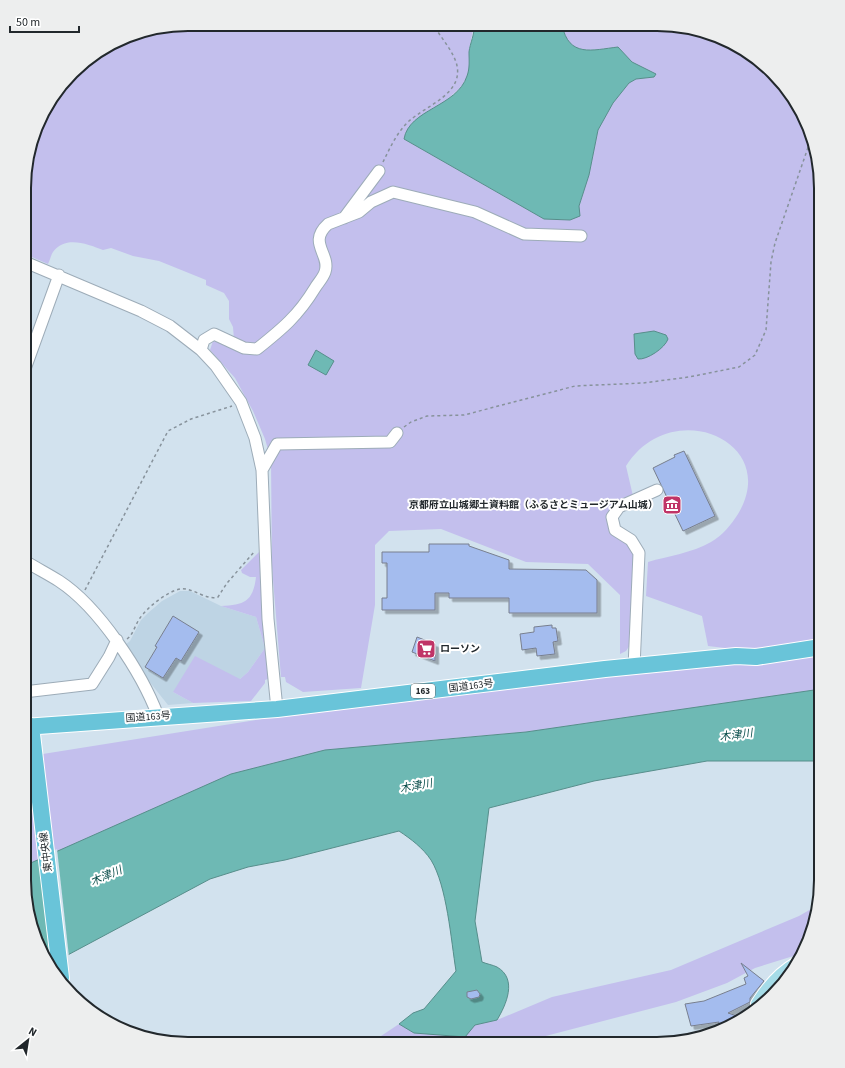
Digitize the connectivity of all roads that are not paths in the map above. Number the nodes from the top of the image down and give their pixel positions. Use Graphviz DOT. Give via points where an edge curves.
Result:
graph roads {
  1 [pos="379,171"];
  2 [pos="344,218"];
  3 [pos="581,236"];
  4 [pos="31,264"];
  5 [pos="59,275"];
  6 [pos="201,350"];
  7 [pos="31,352"];
  8 [pos="396,433"];
  9 [pos="262,470"];
  10 [pos="657,490"];
  11 [pos="31,565"];
  12 [pos="117,640"];
  13 [pos="814,649"];
  14 [pos="634,666"];
  15 [pos="31,691"];
  16 [pos="277,709"];
  17 [pos="158,716"];
  18 [pos="31,727"];
  19 [pos="31,738"];
  20 [pos="60,972"];
  21 [pos="784,973"];
  22 [pos="763,996"];
  1 -- 2 [label="street"];
  2 -- 3 [label="street" via="393,192 475,212 524,234"];
  2 -- 6 [label="street" via="328,224 321,231 319,244 325,261 324,273 290,322 257,349 244,348 214,334 204,340"];
  4 -- 5 [label="street"];
  5 -- 6 [label="street" via="170,326"];
  5 -- 7 [label="street"];
  6 -- 9 [label="street" via="216,366 241,402 255,438"];
  8 -- 9 [label="street" via="390,442 277,444"];
  9 -- 16 [label="street" via="268,619"];
  10 -- 14 [label="street" via="619,507 612,517 615,530 631,540 639,553"];
  11 -- 12 [label="street" via="60,582 80,599"];
  12 -- 15 [label="street" via="92,684"];
  12 -- 17 [label="street" via="150,695"];
  13 -- 14 [label="highway, 国道163号 / 163"];
  14 -- 16 [label="highway, 国道163号 / 163"];
  16 -- 17 [label="highway, 国道163号 / 163"];
  17 -- 18 [label="highway, 国道163号 / 163"];
  19 -- 20 [label="highway, 東中央線 / 163"];
  21 -- 22 [label="main road"];
}
